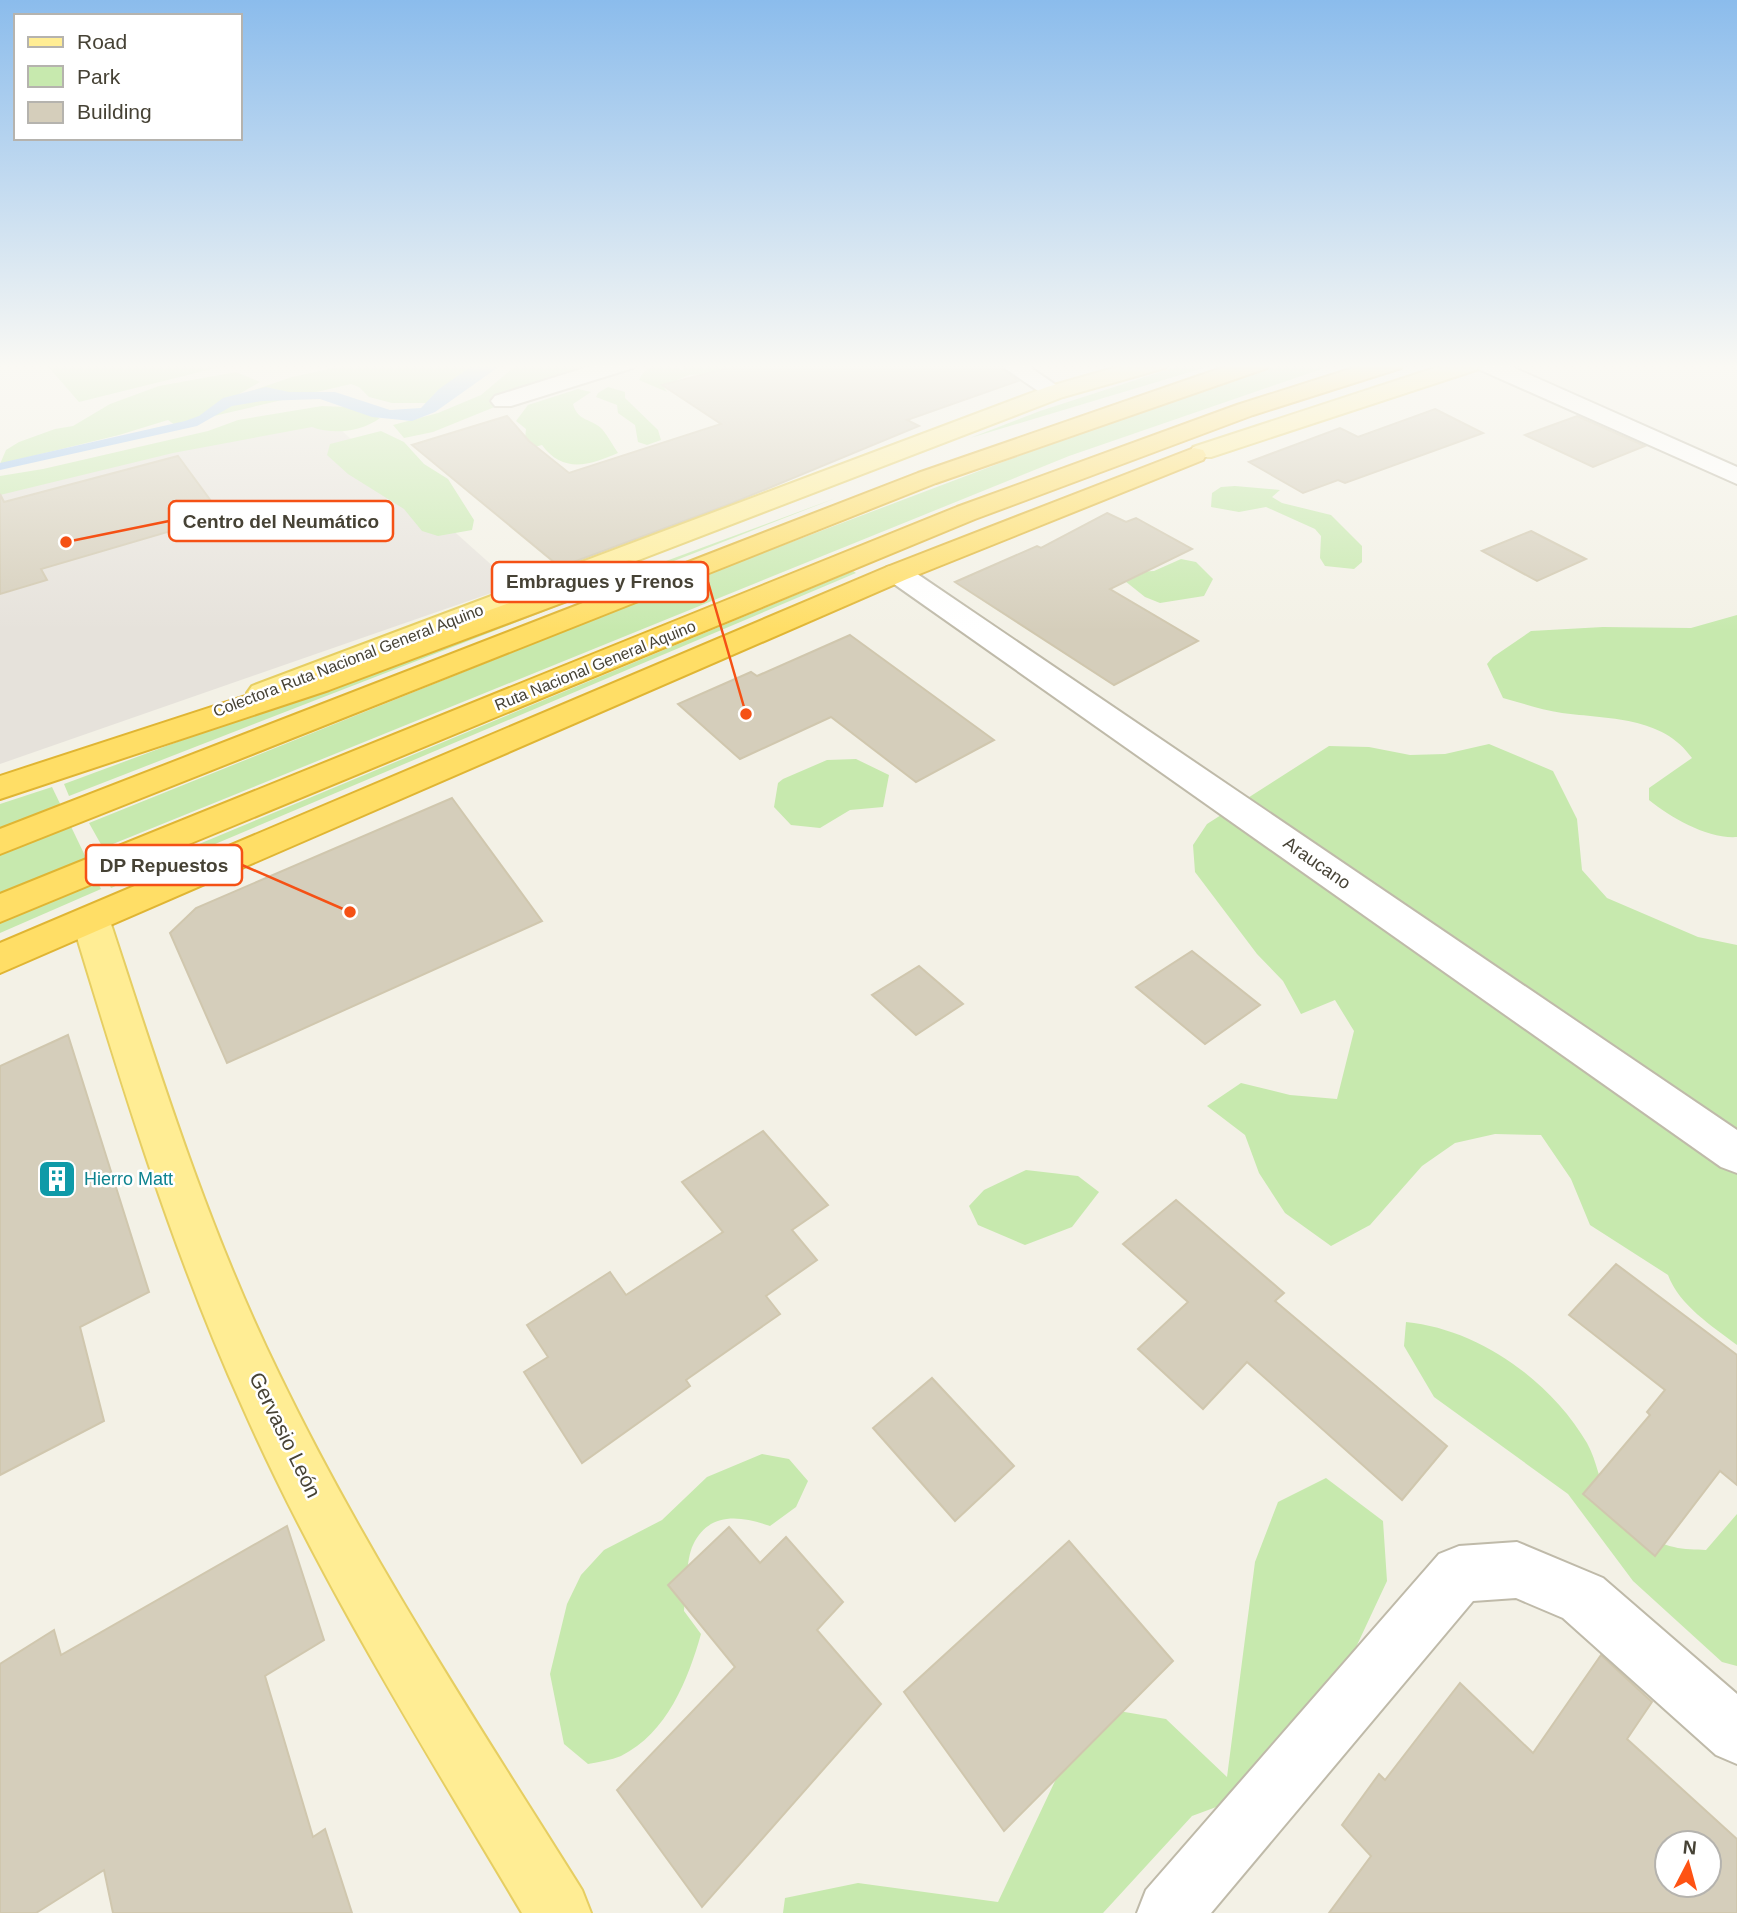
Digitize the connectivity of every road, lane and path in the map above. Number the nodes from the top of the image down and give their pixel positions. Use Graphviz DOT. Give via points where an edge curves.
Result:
graph roads {
  1 [pos="894,452"];
  2 [pos="944,452"];
  3 [pos="1000,452"];
  4 [pos="1129,452"];
  5 [pos="1684,452"];
  6 [pos="1202,453"];
  7 [pos="1737,476"];
  8 [pos="897,573"];
  9 [pos="92,757"];
  10 [pos="0,788"];
  11 [pos="0,842"];
  12 [pos="0,909"];
  13 [pos="90,921"];
  14 [pos="0,959"];
  15 [pos="1737,1154"];
  16 [pos="1737,1734"];
  17 [pos="559,1913"];
  18 [pos="1169,1913"];
  1 -- 9 [label="main road, Colectora Ruta Nacional General Aquino"];
  2 -- 9 [label="highway" via="318,682"];
  3 -- 11 [label="highway"];
  4 -- 12 [label="highway, Ruta Nacional General Aquino" via="966,513"];
  5 -- 7 [label="street"];
  6 -- 8 [label="highway, Ruta Nacional General Aquino"];
  8 -- 13 [label="highway, Ruta Nacional General Aquino"];
  8 -- 15 [label="street, Araucano"];
  9 -- 10 [label="highway"];
  13 -- 14 [label="highway, Ruta Nacional General Aquino"];
  13 -- 17 [label="main road, Gervasio León" via="226,1313 258,1382 394,1643"];
  16 -- 18 [label="street" via="1583,1598 1517,1570 1459,1574"];
}
